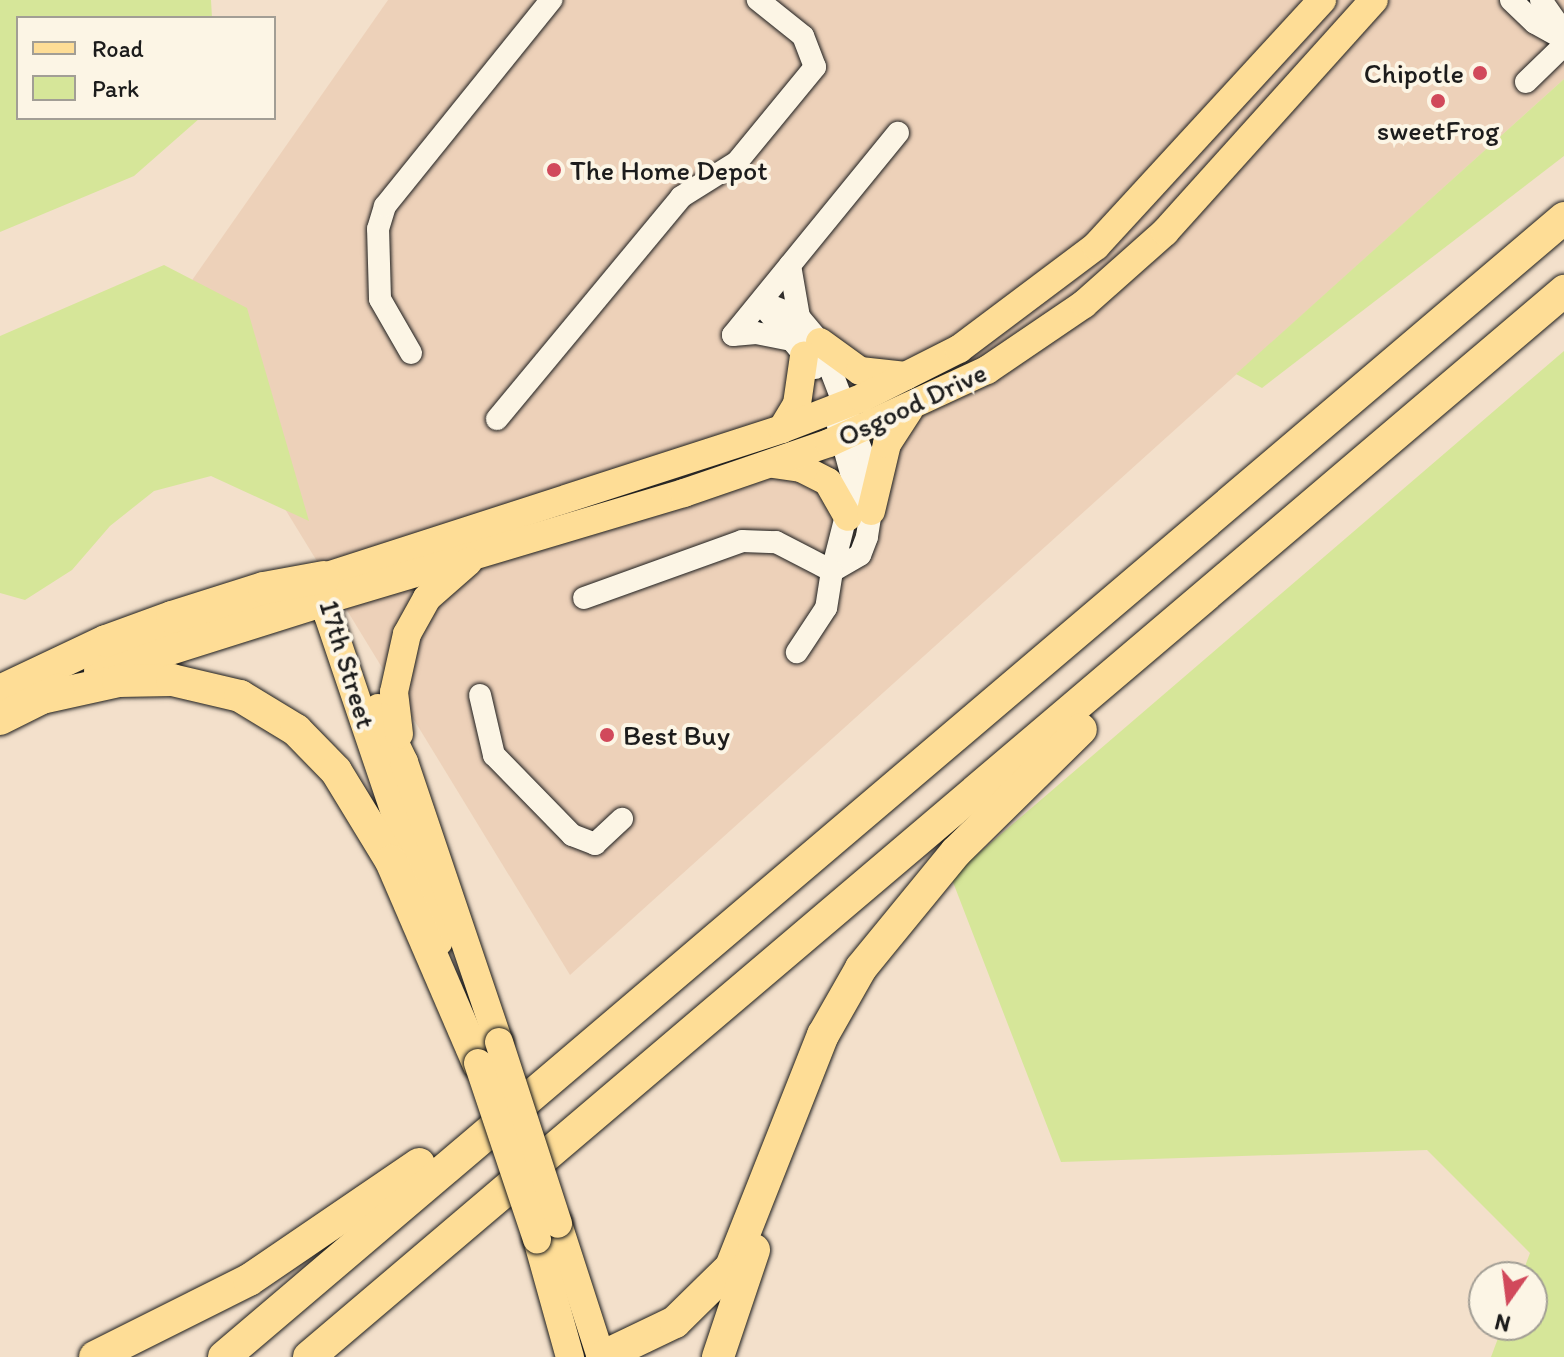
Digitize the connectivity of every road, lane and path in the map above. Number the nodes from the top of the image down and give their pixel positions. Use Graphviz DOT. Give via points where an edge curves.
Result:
graph roads {
  1 [pos="551,0"];
  2 [pos="758,0"];
  3 [pos="1322,0"];
  4 [pos="1374,0"];
  5 [pos="1511,0"];
  6 [pos="1541,0"];
  7 [pos="1564,39"];
  8 [pos="1526,82"];
  9 [pos="898,133"];
  10 [pos="1564,218"];
  11 [pos="790,265"];
  12 [pos="1564,291"];
  13 [pos="761,302"];
  14 [pos="799,317"];
  15 [pos="805,346"];
  16 [pos="411,353"];
  17 [pos="1480,362"];
  18 [pos="911,376"];
  19 [pos="840,407"];
  20 [pos="909,410"];
  21 [pos="497,419"];
  22 [pos="782,429"];
  23 [pos="850,436"];
  24 [pos="769,464"];
  25 [pos="860,514"];
  26 [pos="480,556"];
  27 [pos="832,571"];
  28 [pos="330,591"];
  29 [pos="584,598"];
  30 [pos="797,652"];
  31 [pos="0,691"];
  32 [pos="480,695"];
  33 [pos="41,698"];
  34 [pos="0,719"];
  35 [pos="404,762"];
  36 [pos="622,819"];
  37 [pos="637,1003"];
  38 [pos="488,1052"];
  39 [pos="797,1102"];
  40 [pos="548,1232"];
  41 [pos="95,1357"];
  42 [pos="224,1357"];
  43 [pos="309,1357"];
  44 [pos="570,1357"];
  45 [pos="601,1357"];
  46 [pos="718,1357"];
  1 -- 16 [label="lane" via="385,206 378,229 380,299"];
  2 -- 21 [label="lane" via="803,36 815,67 737,162 681,197"];
  3 -- 18 [label="main road, Osgood Drive" via="1096,246 1001,322"];
  4 -- 20 [label="main road, Osgood Drive" via="1165,232 1112,281 1021,350"];
  5 -- 7 [label="lane" via="1535,23"];
  6 -- 7 [label="lane"];
  7 -- 8 [label="lane"];
  9 -- 11 [label="lane"];
  10 -- 37 [label="highway"];
  11 -- 13 [label="lane"];
  11 -- 14 [label="lane"];
  12 -- 17 [label="highway"];
  13 -- 14 [label="lane"];
  13 -- 15 [label="lane"];
  13 -- 15 [label="lane" via="733,335"];
  14 -- 15 [label="lane"];
  15 -- 18 [label="main road" via="873,376"];
  15 -- 19 [label="lane"];
  15 -- 22 [label="main road" via="797,404"];
  17 -- 39 [label="highway" via="1369,472 1063,744 956,852 861,968 823,1035"];
  17 -- 43 [label="highway"];
  18 -- 19 [label="main road, Osgood Drive"];
  19 -- 22 [label="main road, Osgood Drive"];
  19 -- 23 [label="lane"];
  20 -- 23 [label="main road, Osgood Drive"];
  20 -- 25 [label="main road" via="887,444"];
  22 -- 28 [label="main road, Osgood Drive"];
  23 -- 24 [label="main road, Osgood Drive"];
  23 -- 25 [label="lane"];
  24 -- 25 [label="main road" via="801,468 828,482"];
  24 -- 26 [label="main road, Osgood Drive"];
  25 -- 27 [label="lane" via="860,555"];
  26 -- 28 [label="main road, Osgood Drive"];
  26 -- 35 [label="main road" via="427,598 407,634 394,692"];
  27 -- 29 [label="lane" via="776,542 742,541"];
  27 -- 30 [label="lane" via="826,608"];
  28 -- 31 [label="highway" via="264,588 106,641"];
  28 -- 33 [label="highway" via="97,672"];
  28 -- 35 [label="main road, 17th Street"];
  28 -- 38 [label="main road, 17th Street"];
  32 -- 36 [label="lane" via="494,755 572,835 595,844"];
  33 -- 34 [label="highway"];
  33 -- 38 [label="highway" via="118,681 172,680 240,696 296,730 336,771 391,861"];
  35 -- 38 [label="main road, 17th Street"];
  37 -- 41 [label="highway" via="293,1254"];
  37 -- 42 [label="highway"];
  38 -- 40 [label="main road, 17th Street, bridge"];
  39 -- 45 [label="highway" via="731,1267 675,1322"];
  39 -- 46 [label="highway"];
  40 -- 44 [label="main road, 17th Street"];
  40 -- 45 [label="main road, 17th Street"];
}
